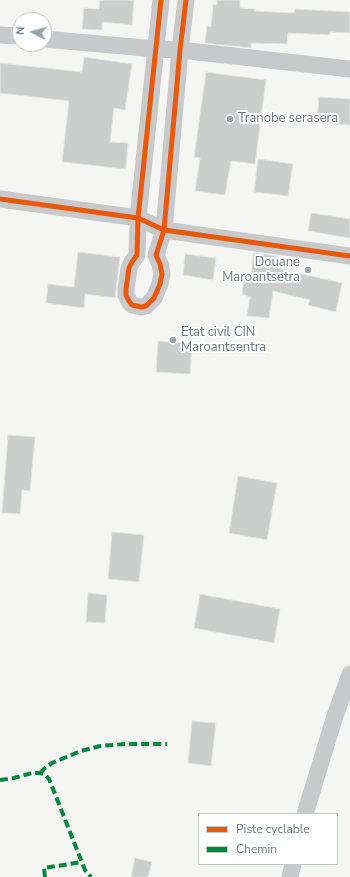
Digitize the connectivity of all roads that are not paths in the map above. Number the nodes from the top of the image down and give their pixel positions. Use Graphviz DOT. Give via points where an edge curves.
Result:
graph roads {
  1 [pos="161,0"];
  2 [pos="186,0"];
  3 [pos="0,35"];
  4 [pos="12,36"];
  5 [pos="52,40"];
  6 [pos="156,49"];
  7 [pos="180,50"];
  8 [pos="350,69"];
  9 [pos="0,199"];
  10 [pos="138,218"];
  11 [pos="164,230"];
  12 [pos="350,256"];
  13 [pos="350,674"];
  14 [pos="305,813"];
  15 [pos="293,865"];
  16 [pos="290,877"];
  1 -- 6 [label="street"];
  2 -- 7 [label="street"];
  3 -- 4 [label="street"];
  5 -- 6 [label="street"];
  6 -- 7 [label="street"];
  6 -- 10 [label="street"];
  7 -- 8 [label="street"];
  7 -- 11 [label="street"];
  9 -- 10 [label="street"];
  10 -- 11 [label="street"];
  10 -- 11 [label="street" via="137,255 129,268 126,288 126,295 132,305 146,306 157,294 162,274 156,255"];
  11 -- 12 [label="street"];
  13 -- 14 [label="street"];
  15 -- 16 [label="street"];
}
